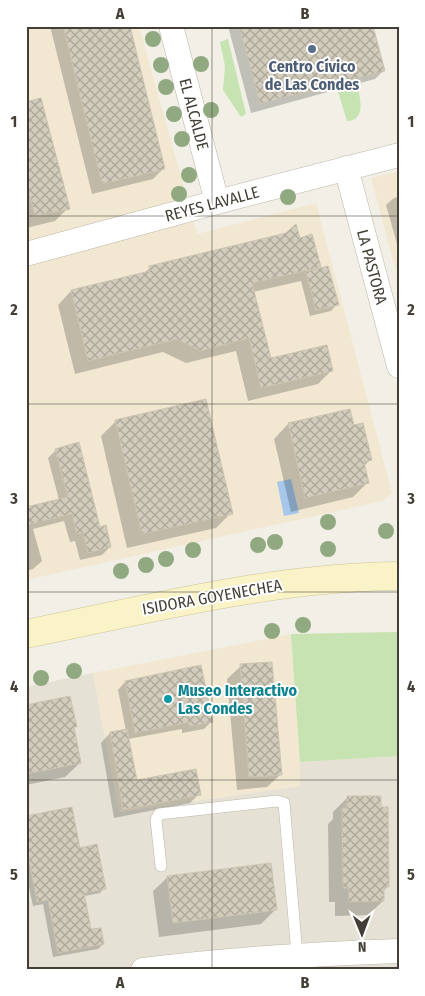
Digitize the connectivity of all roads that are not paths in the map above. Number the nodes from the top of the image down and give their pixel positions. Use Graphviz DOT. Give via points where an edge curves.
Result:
graph roads {
  1 [pos="171,26"];
  2 [pos="399,155"];
  3 [pos="346,168"];
  4 [pos="217,202"];
  5 [pos="26,254"];
  6 [pos="399,366"];
  7 [pos="399,576"];
  8 [pos="26,634"];
  9 [pos="161,866"];
  10 [pos="399,951"];
  11 [pos="297,955"];
  12 [pos="143,970"];
  1 -- 4 [label="street, EL ALCALDE"];
  2 -- 3 [label="street, REYES LAVALLE"];
  3 -- 4 [label="street, REYES LAVALLE"];
  3 -- 6 [label="street, LA PASTORA"];
  4 -- 5 [label="street, REYES LAVALLE"];
  7 -- 8 [label="street, ISIDORA GOYENECHEA" via="338,578 261,587"];
  9 -- 11 [label="lane" via="156,820 160,814 277,801 284,803"];
  10 -- 11 [label="street"];
  11 -- 12 [label="street"];
}
